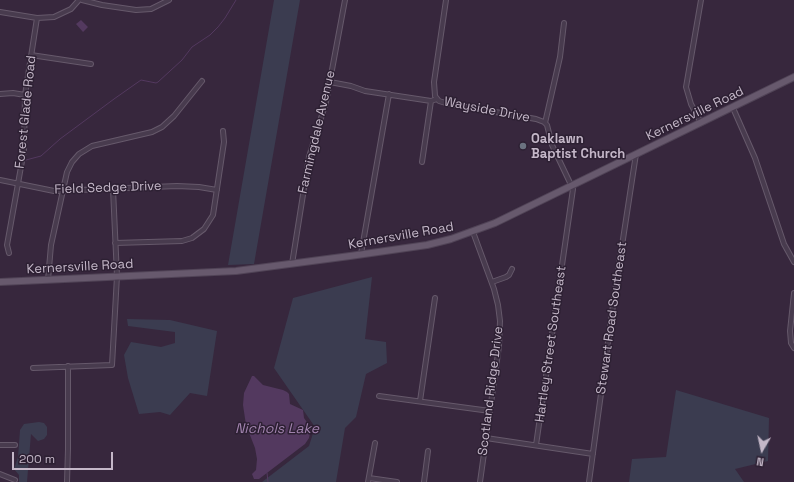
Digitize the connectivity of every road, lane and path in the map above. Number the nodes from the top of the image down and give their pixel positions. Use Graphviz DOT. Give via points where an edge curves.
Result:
graph roads {
  1 [pos="80,0"];
  2 [pos="169,0"];
  3 [pos="345,0"];
  4 [pos="446,0"];
  5 [pos="701,0"];
  6 [pos="0,12"];
  7 [pos="37,18"];
  8 [pos="564,23"];
  9 [pos="31,55"];
  10 [pos="91,64"];
  11 [pos="794,77"];
  12 [pos="202,81"];
  13 [pos="330,82"];
  14 [pos="0,94"];
  15 [pos="389,94"];
  16 [pos="25,95"];
  17 [pos="437,99"];
  18 [pos="431,101"];
  19 [pos="733,108"];
  20 [pos="545,123"];
  21 [pos="701,123"];
  22 [pos="223,132"];
  23 [pos="636,154"];
  24 [pos="422,162"];
  25 [pos="0,180"];
  26 [pos="17,183"];
  27 [pos="571,186"];
  28 [pos="113,189"];
  29 [pos="217,190"];
  30 [pos="63,191"];
  31 [pos="472,232"];
  32 [pos="115,244"];
  33 [pos="10,253"];
  34 [pos="361,254"];
  35 [pos="794,262"];
  36 [pos="292,264"];
  37 [pos="512,269"];
  38 [pos="116,276"];
  39 [pos="48,280"];
  40 [pos="0,282"];
  41 [pos="492,282"];
  42 [pos="794,293"];
  43 [pos="435,298"];
  44 [pos="794,348"];
  45 [pos="68,366"];
  46 [pos="32,368"];
  47 [pos="379,396"];
  48 [pos="420,401"];
  49 [pos="490,410"];
  50 [pos="486,438"];
  51 [pos="375,443"];
  52 [pos="0,445"];
  53 [pos="15,445"];
  54 [pos="536,445"];
  55 [pos="428,452"];
  56 [pos="593,454"];
  57 [pos="0,474"];
  58 [pos="15,480"];
  59 [pos="368,480"];
  60 [pos="67,482"];
  61 [pos="397,482"];
  62 [pos="424,482"];
  63 [pos="480,482"];
  64 [pos="589,482"];
  1 -- 2 [label="street" via="136,10 151,9"];
  1 -- 7 [label="street" via="71,9 54,17"];
  3 -- 13 [label="street, Farmingdale Avenue"];
  4 -- 17 [label="street, Wayside Drive" via="434,82"];
  5 -- 21 [label="street" via="686,87"];
  6 -- 7 [label="street"];
  7 -- 9 [label="street, Forest Glade Road"];
  8 -- 20 [label="street" via="560,57"];
  9 -- 10 [label="street"];
  9 -- 16 [label="street, Forest Glade Road"];
  11 -- 19 [label="main road, Kernersville Road"];
  12 -- 30 [label="street" via="162,127 152,132 92,146 79,154 69,167"];
  13 -- 15 [label="street"];
  13 -- 36 [label="street, Farmingdale Avenue" via="309,157"];
  14 -- 16 [label="street"];
  15 -- 18 [label="street"];
  15 -- 34 [label="street"];
  16 -- 26 [label="street, Forest Glade Road" via="24,150"];
  17 -- 18 [label="street"];
  17 -- 20 [label="street, Wayside Drive" via="449,104 536,119"];
  18 -- 24 [label="street"];
  19 -- 21 [label="main road, Kernersville Road"];
  19 -- 35 [label="street" via="754,158 784,244"];
  20 -- 27 [label="street, Wayside Drive"];
  21 -- 23 [label="main road, Kernersville Road"];
  22 -- 29 [label="street" via="224,142"];
  23 -- 27 [label="main road, Kernersville Road"];
  23 -- 56 [label="street, Stewart Road Southeast"];
  25 -- 26 [label="street, Field Sedge Drive"];
  26 -- 30 [label="street, Field Sedge Drive"];
  26 -- 33 [label="street, Forest Glade Road" via="7,244"];
  27 -- 31 [label="main road, Kernersville Road"];
  27 -- 54 [label="street, Hartley Street Southeast" via="573,189"];
  28 -- 29 [label="street, Field Sedge Drive" via="188,186"];
  28 -- 30 [label="street, Field Sedge Drive"];
  28 -- 32 [label="street"];
  29 -- 32 [label="street" via="210,220 197,235 182,240"];
  30 -- 39 [label="street" via="51,245"];
  31 -- 34 [label="main road, Kernersville Road" via="427,245"];
  31 -- 41 [label="street, Scotland Ridge Drive"];
  32 -- 38 [label="street"];
  34 -- 36 [label="main road, Kernersville Road"];
  36 -- 38 [label="main road, Kernersville Road" via="236,271"];
  37 -- 41 [label="street" via="506,277"];
  38 -- 39 [label="main road, Kernersville Road"];
  38 -- 45 [label="street" via="112,365"];
  39 -- 40 [label="main road, Kernersville Road"];
  41 -- 49 [label="street, Scotland Ridge Drive" via="498,305 500,330"];
  42 -- 44 [label="street" via="790,331"];
  43 -- 48 [label="street"];
  45 -- 46 [label="street"];
  45 -- 60 [label="street"];
  47 -- 48 [label="street"];
  48 -- 49 [label="street"];
  49 -- 50 [label="street, Scotland Ridge Drive"];
  50 -- 54 [label="street"];
  50 -- 63 [label="street, Scotland Ridge Drive"];
  51 -- 59 [label="street"];
  52 -- 53 [label="street"];
  54 -- 56 [label="street"];
  55 -- 62 [label="street"];
  56 -- 64 [label="street, Stewart Road Southeast"];
  57 -- 58 [label="street"];
  59 -- 61 [label="street"];
}
